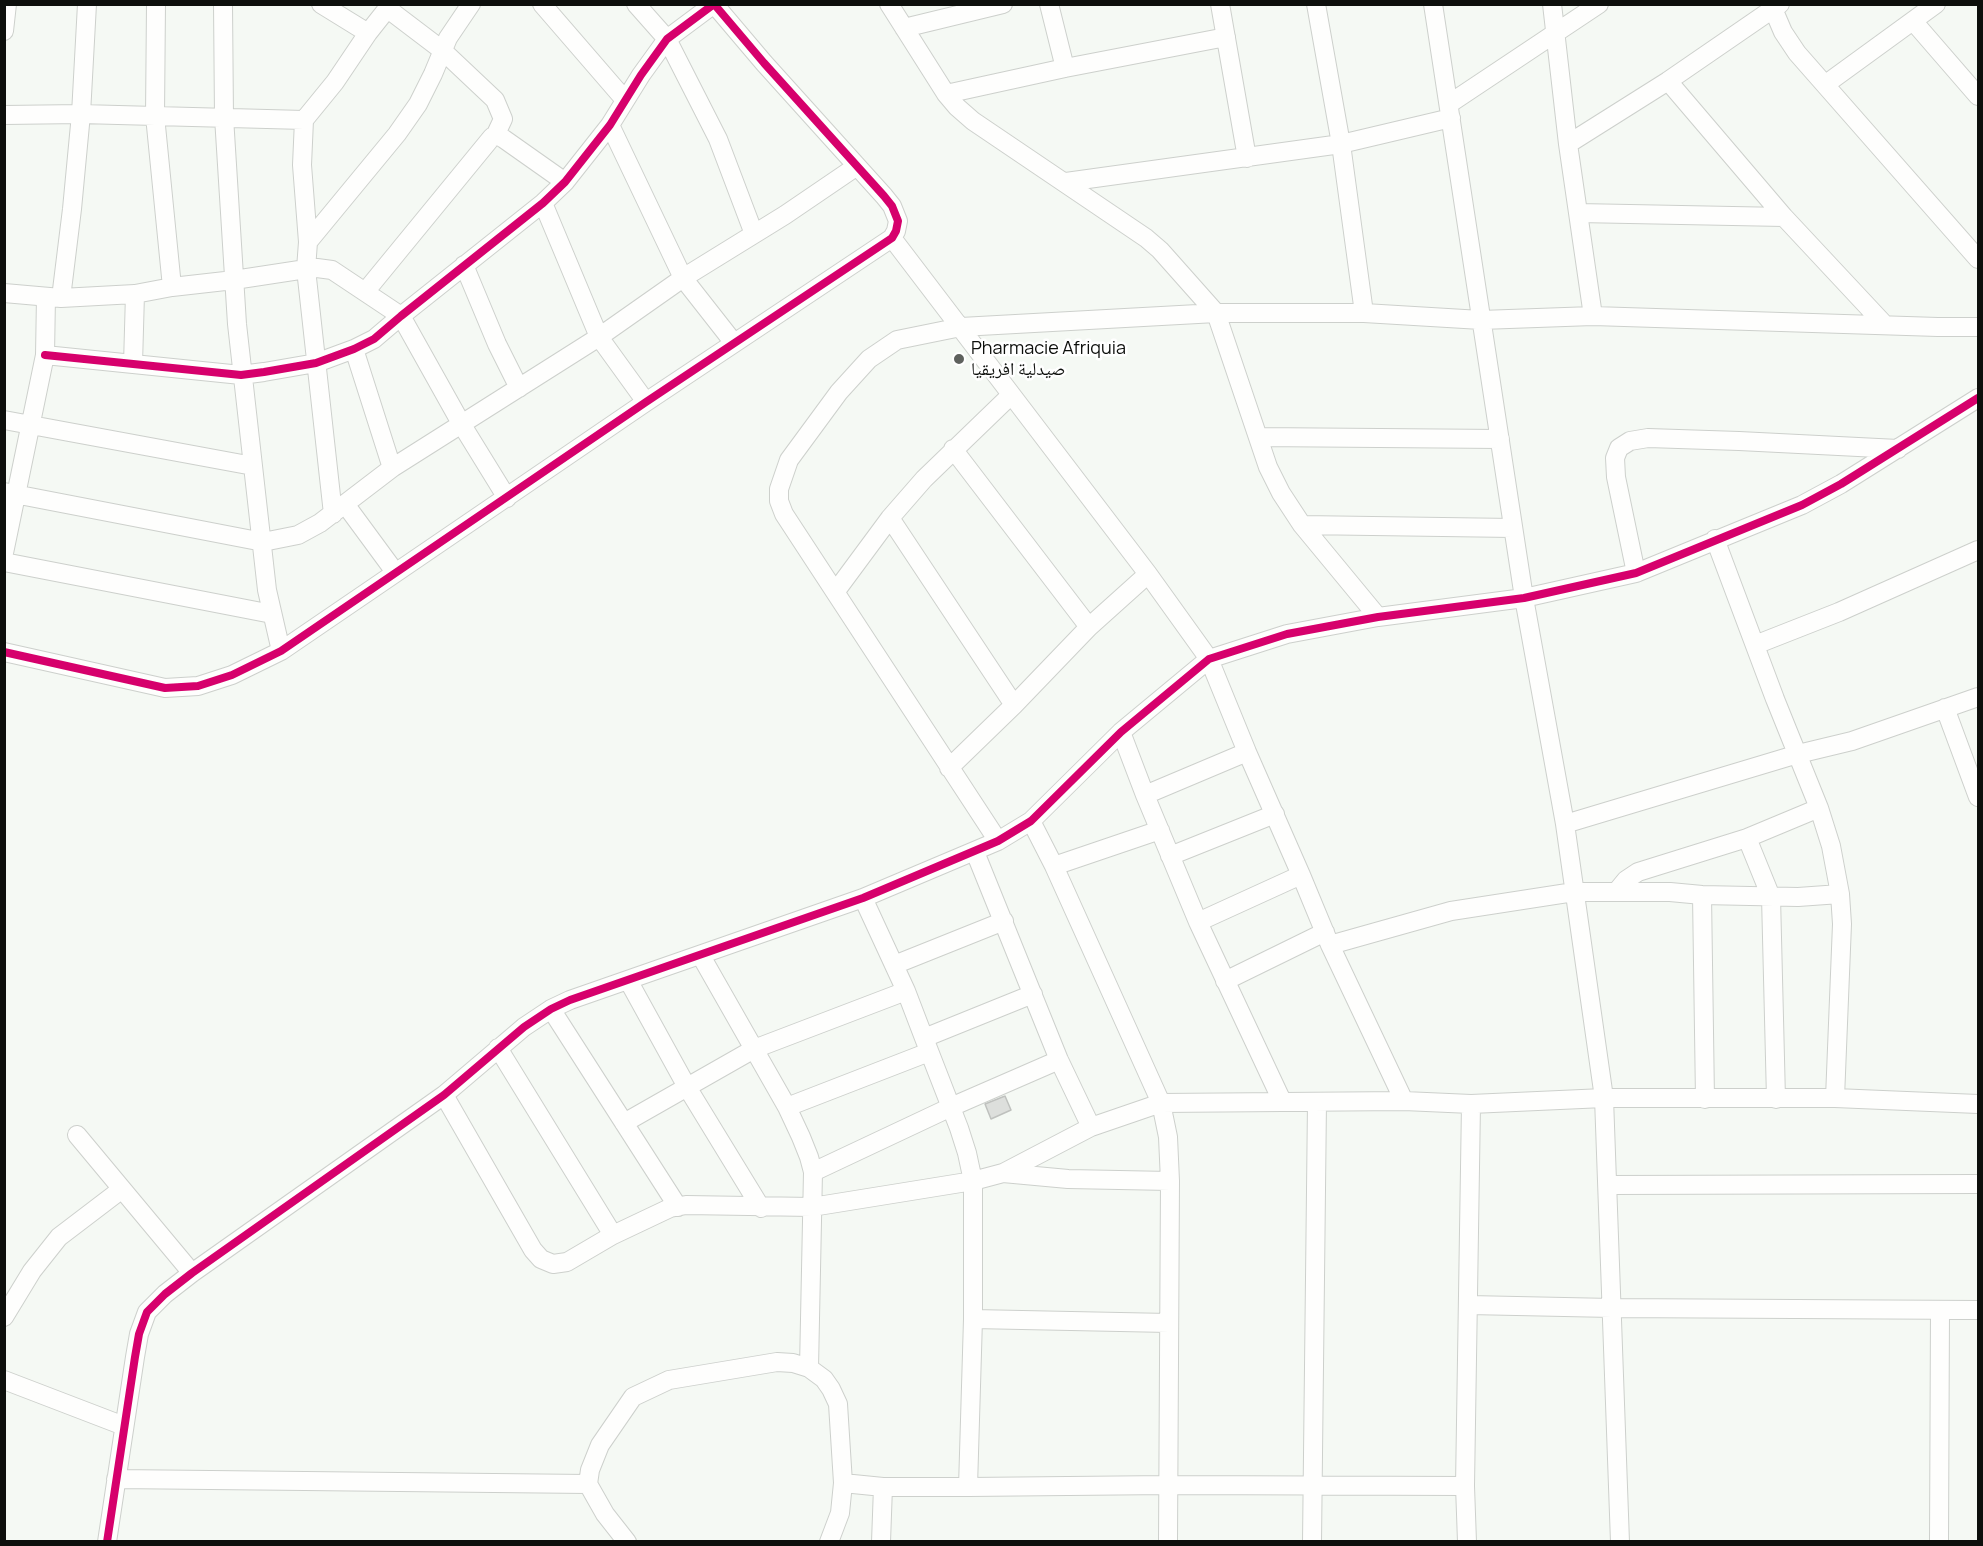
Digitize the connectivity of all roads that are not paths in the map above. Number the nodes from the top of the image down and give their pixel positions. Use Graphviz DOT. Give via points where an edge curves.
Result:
graph roads {
  1 [pos="7,4"];
  2 [pos="87,4"];
  3 [pos="156,4"];
  4 [pos="223,4"];
  5 [pos="321,4"];
  6 [pos="471,4"];
  7 [pos="542,4"];
  8 [pos="636,4"];
  9 [pos="889,4"];
  10 [pos="1003,4"];
  11 [pos="1048,4"];
  12 [pos="1220,4"];
  13 [pos="1316,4"];
  14 [pos="1433,4"];
  15 [pos="1552,4"];
  16 [pos="1599,4"];
  17 [pos="1936,4"];
  18 [pos="1775,6"];
  19 [pos="390,7"];
  20 [pos="1913,21"];
  21 [pos="904,28"];
  22 [pos="4,31"];
  23 [pos="368,33"];
  24 [pos="1556,33"];
  25 [pos="1226,37"];
  26 [pos="667,39"];
  27 [pos="442,50"];
  28 [pos="1065,68"];
  29 [pos="1668,81"];
  30 [pos="1826,84"];
  31 [pos="1975,86"];
  32 [pos="946,94"];
  33 [pos="625,100"];
  34 [pos="1450,111"];
  35 [pos="81,114"];
  36 [pos="4,116"];
  37 [pos="155,116"];
  38 [pos="224,117"];
  39 [pos="304,120"];
  40 [pos="610,124"];
  41 [pos="495,136"];
  42 [pos="1341,144"];
  43 [pos="1568,144"];
  44 [pos="1247,158"];
  45 [pos="857,166"];
  46 [pos="565,182"];
  47 [pos="1066,182"];
  48 [pos="543,203"];
  49 [pos="1578,213"];
  50 [pos="1784,217"];
  51 [pos="754,234"];
  52 [pos="892,238"];
  53 [pos="308,242"];
  54 [pos="1978,259"];
  55 [pos="464,265"];
  56 [pos="306,269"];
  57 [pos="683,278"];
  58 [pos="234,280"];
  59 [pos="172,287"];
  60 [pos="365,292"];
  61 [pos="4,293"];
  62 [pos="135,294"];
  63 [pos="53,297"];
  64 [pos="1216,313"];
  65 [pos="1364,313"];
  66 [pos="401,316"];
  67 [pos="1593,316"];
  68 [pos="1481,320"];
  69 [pos="1884,324"];
  70 [pos="961,327"];
  71 [pos="1978,327"];
  72 [pos="599,337"];
  73 [pos="734,343"];
  74 [pos="354,349"];
  75 [pos="45,355"];
  76 [pos="316,363"];
  77 [pos="133,364"];
  78 [pos="241,375"];
  79 [pos="519,388"];
  80 [pos="1011,395"];
  81 [pos="1978,398"];
  82 [pos="646,402"];
  83 [pos="4,420"];
  84 [pos="32,424"];
  85 [pos="462,425"];
  86 [pos="1257,437"];
  87 [pos="1500,439"];
  88 [pos="953,449"];
  89 [pos="1898,449"];
  90 [pos="253,466"];
  91 [pos="392,468"];
  92 [pos="10,493"];
  93 [pos="507,498"];
  94 [pos="339,509"];
  95 [pos="890,518"];
  96 [pos="1302,525"];
  97 [pos="1513,528"];
  98 [pos="1715,539"];
  99 [pos="263,542"];
  100 [pos="1978,550"];
  101 [pos="4,553"];
  102 [pos="4,562"];
  103 [pos="395,572"];
  104 [pos="1636,573"];
  105 [pos="1148,574"];
  106 [pos="836,591"];
  107 [pos="1524,598"];
  108 [pos="272,614"];
  109 [pos="1378,617"];
  110 [pos="1089,627"];
  111 [pos="1755,645"];
  112 [pos="281,651"];
  113 [pos="4,652"];
  114 [pos="1209,659"];
  115 [pos="1978,697"];
  116 [pos="1014,705"];
  117 [pos="1945,708"];
  118 [pos="1121,732"];
  119 [pos="1247,753"];
  120 [pos="1798,754"];
  121 [pos="949,768"];
  122 [pos="1144,795"];
  123 [pos="1978,797"];
  124 [pos="1819,807"];
  125 [pos="1275,814"];
  126 [pos="1031,821"];
  127 [pos="1565,824"];
  128 [pos="1160,830"];
  129 [pos="1747,838"];
  130 [pos="999,841"];
  131 [pos="975,852"];
  132 [pos="1170,856"];
  133 [pos="1054,866"];
  134 [pos="1301,875"];
  135 [pos="1617,891"];
  136 [pos="1574,892"];
  137 [pos="1840,894"];
  138 [pos="1702,895"];
  139 [pos="1771,897"];
  140 [pos="862,898"];
  141 [pos="1004,921"];
  142 [pos="1198,922"];
  143 [pos="1327,938"];
  144 [pos="701,956"];
  145 [pos="894,965"];
  146 [pos="628,980"];
  147 [pos="1225,981"];
  148 [pos="906,991"];
  149 [pos="1033,994"];
  150 [pos="551,1009"];
  151 [pos="927,1045"];
  152 [pos="498,1048"];
  153 [pos="754,1049"];
  154 [pos="1059,1060"];
  155 [pos="687,1087"];
  156 [pos="444,1095"];
  157 [pos="1604,1098"];
  158 [pos="1835,1098"];
  159 [pos="1705,1099"];
  160 [pos="1776,1099"];
  161 [pos="1282,1101"];
  162 [pos="1404,1101"];
  163 [pos="1317,1102"];
  164 [pos="1161,1103"];
  165 [pos="1472,1104"];
  166 [pos="1978,1104"];
  167 [pos="787,1107"];
  168 [pos="951,1107"];
  169 [pos="624,1122"];
  170 [pos="1091,1127"];
  171 [pos="78,1135"];
  172 [pos="813,1172"];
  173 [pos="1004,1173"];
  174 [pos="973,1181"];
  175 [pos="1170,1181"];
  176 [pos="1978,1184"];
  177 [pos="1608,1185"];
  178 [pos="122,1189"];
  179 [pos="678,1207"];
  180 [pos="812,1207"];
  181 [pos="761,1208"];
  182 [pos="613,1235"];
  183 [pos="192,1273"];
  184 [pos="1469,1305"];
  185 [pos="1612,1308"];
  186 [pos="1940,1310"];
  187 [pos="1978,1310"];
  188 [pos="4,1317"];
  189 [pos="973,1319"];
  190 [pos="1169,1323"];
  191 [pos="809,1368"];
  192 [pos="4,1380"];
  193 [pos="124,1426"];
  194 [pos="116,1479"];
  195 [pos="843,1483"];
  196 [pos="588,1484"];
  197 [pos="1168,1485"];
  198 [pos="1313,1486"];
  199 [pos="1465,1486"];
  200 [pos="883,1487"];
  201 [pos="968,1487"];
  202 [pos="107,1542"];
  203 [pos="627,1542"];
  204 [pos="829,1542"];
  205 [pos="881,1542"];
  206 [pos="1168,1542"];
  207 [pos="1312,1542"];
  208 [pos="1467,1542"];
  209 [pos="1620,1542"];
  210 [pos="1939,1542"];
  1 -- 22 [label="street"];
  2 -- 35 [label="street"];
  3 -- 37 [label="street"];
  4 -- 38 [label="street"];
  5 -- 23 [label="street"];
  6 -- 27 [label="street"];
  7 -- 33 [label="street"];
  8 -- 26 [label="street"];
  9 -- 21 [label="street"];
  10 -- 21 [label="street"];
  11 -- 28 [label="street"];
  12 -- 25 [label="street"];
  13 -- 42 [label="street"];
  14 -- 34 [label="street"];
  15 -- 24 [label="street"];
  16 -- 24 [label="street"];
  17 -- 20 [label="street"];
  18 -- 29 [label="street"];
  18 -- 30 [label="street" via="1783,33"];
  19 -- 23 [label="street"];
  19 -- 27 [label="street"];
  20 -- 30 [label="street"];
  20 -- 31 [label="street"];
  21 -- 32 [label="street"];
  23 -- 39 [label="street"];
  24 -- 34 [label="street"];
  24 -- 43 [label="street"];
  25 -- 28 [label="street"];
  25 -- 44 [label="street"];
  26 -- 33 [label="street"];
  26 -- 45 [label="street" via="714,4"];
  26 -- 51 [label="street" via="718,139"];
  27 -- 41 [label="street" via="495,100 503,119"];
  27 -- 53 [label="street" via="418,104"];
  28 -- 32 [label="street"];
  29 -- 43 [label="street"];
  29 -- 50 [label="street"];
  30 -- 54 [label="street"];
  32 -- 47 [label="street" via="973,120"];
  33 -- 40 [label="street"];
  34 -- 42 [label="street"];
  34 -- 68 [label="street"];
  35 -- 36 [label="street"];
  35 -- 37 [label="street"];
  35 -- 63 [label="street" via="72,209"];
  37 -- 38 [label="street"];
  37 -- 59 [label="street"];
  38 -- 39 [label="street"];
  38 -- 58 [label="street"];
  39 -- 53 [label="street" via="302,165"];
  40 -- 46 [label="street"];
  40 -- 57 [label="street"];
  41 -- 46 [label="street"];
  41 -- 60 [label="street"];
  42 -- 44 [label="street"];
  42 -- 65 [label="street"];
  43 -- 49 [label="street"];
  44 -- 47 [label="street"];
  45 -- 51 [label="street"];
  45 -- 52 [label="street" via="896,214 898,226"];
  46 -- 48 [label="street"];
  47 -- 64 [label="street" via="1153,244"];
  48 -- 55 [label="street"];
  48 -- 72 [label="street"];
  49 -- 50 [label="street"];
  49 -- 67 [label="street"];
  50 -- 69 [label="street"];
  51 -- 57 [label="street"];
  52 -- 70 [label="street"];
  52 -- 73 [label="street"];
  53 -- 56 [label="street"];
  55 -- 66 [label="street"];
  55 -- 79 [label="street"];
  56 -- 58 [label="street"];
  56 -- 60 [label="street" via="332,270"];
  56 -- 76 [label="street"];
  57 -- 72 [label="street"];
  57 -- 73 [label="street"];
  58 -- 59 [label="street"];
  58 -- 78 [label="street"];
  59 -- 62 [label="street"];
  60 -- 66 [label="street"];
  61 -- 63 [label="street"];
  62 -- 63 [label="street"];
  62 -- 77 [label="street"];
  63 -- 75 [label="street"];
  64 -- 65 [label="street"];
  64 -- 70 [label="street"];
  64 -- 86 [label="street"];
  65 -- 68 [label="street"];
  66 -- 74 [label="street" via="387,330"];
  66 -- 85 [label="street"];
  67 -- 68 [label="street"];
  67 -- 69 [label="street"];
  68 -- 87 [label="street"];
  69 -- 71 [label="street"];
  70 -- 80 [label="street"];
  70 -- 106 [label="street" via="897,340 869,359 839,392 789,460 779,501"];
  72 -- 79 [label="street"];
  72 -- 82 [label="street"];
  73 -- 82 [label="street"];
  74 -- 76 [label="street"];
  74 -- 91 [label="street"];
  75 -- 77 [label="street"];
  75 -- 84 [label="street"];
  76 -- 78 [label="street"];
  76 -- 94 [label="street"];
  77 -- 78 [label="street"];
  78 -- 90 [label="street"];
  79 -- 85 [label="street"];
  80 -- 88 [label="street"];
  80 -- 105 [label="street"];
  81 -- 89 [label="street"];
  82 -- 93 [label="street"];
  83 -- 84 [label="street"];
  84 -- 90 [label="street"];
  84 -- 92 [label="street"];
  85 -- 91 [label="street"];
  85 -- 93 [label="street"];
  86 -- 87 [label="street"];
  86 -- 96 [label="street" via="1281,493"];
  87 -- 97 [label="street"];
  88 -- 95 [label="street"];
  88 -- 110 [label="street"];
  89 -- 98 [label="street" via="1802,505"];
  89 -- 104 [label="street" via="1648,438 1630,441 1619,448 1615,458"];
  90 -- 99 [label="street"];
  91 -- 94 [label="street"];
  92 -- 99 [label="street"];
  92 -- 101 [label="street"];
  93 -- 103 [label="street"];
  94 -- 99 [label="street" via="298,536"];
  94 -- 103 [label="street"];
  95 -- 106 [label="street"];
  95 -- 116 [label="street"];
  96 -- 97 [label="street"];
  96 -- 109 [label="street"];
  97 -- 107 [label="street"];
  98 -- 104 [label="street"];
  98 -- 111 [label="street"];
  99 -- 108 [label="street"];
  100 -- 111 [label="street"];
  102 -- 108 [label="street"];
  103 -- 112 [label="street"];
  104 -- 107 [label="street"];
  105 -- 110 [label="street"];
  105 -- 114 [label="street"];
  106 -- 121 [label="street"];
  107 -- 109 [label="street"];
  107 -- 127 [label="street"];
  108 -- 112 [label="street"];
  109 -- 114 [label="street" via="1287,634"];
  110 -- 116 [label="street"];
  111 -- 120 [label="street"];
  112 -- 113 [label="street" via="217,682 177,688"];
  114 -- 118 [label="street"];
  114 -- 119 [label="street"];
  115 -- 117 [label="street"];
  116 -- 121 [label="street"];
  117 -- 120 [label="street" via="1852,741"];
  117 -- 123 [label="street"];
  118 -- 122 [label="street"];
  118 -- 126 [label="street"];
  119 -- 122 [label="street"];
  119 -- 125 [label="street"];
  120 -- 124 [label="street"];
  120 -- 127 [label="street"];
  121 -- 130 [label="street"];
  122 -- 128 [label="street"];
  124 -- 129 [label="street"];
  124 -- 137 [label="street"];
  125 -- 132 [label="street"];
  125 -- 134 [label="street"];
  126 -- 130 [label="street"];
  126 -- 133 [label="street"];
  127 -- 136 [label="street"];
  128 -- 132 [label="street"];
  128 -- 133 [label="street"];
  129 -- 135 [label="street" via="1638,872"];
  129 -- 139 [label="street"];
  130 -- 131 [label="street"];
  131 -- 140 [label="street"];
  131 -- 141 [label="street"];
  132 -- 142 [label="street"];
  133 -- 164 [label="street"];
  134 -- 142 [label="street"];
  134 -- 143 [label="street"];
  135 -- 136 [label="street"];
  135 -- 138 [label="street"];
  136 -- 143 [label="street" via="1451,911"];
  136 -- 157 [label="street"];
  137 -- 139 [label="street"];
  137 -- 158 [label="street"];
  138 -- 139 [label="street"];
  138 -- 159 [label="street"];
  139 -- 160 [label="street"];
  140 -- 144 [label="street"];
  140 -- 145 [label="street"];
  141 -- 145 [label="street"];
  141 -- 149 [label="street"];
  142 -- 147 [label="street"];
  143 -- 147 [label="street"];
  143 -- 162 [label="street"];
  144 -- 146 [label="street"];
  144 -- 153 [label="street"];
  145 -- 148 [label="street"];
  146 -- 150 [label="street"];
  146 -- 155 [label="street"];
  147 -- 161 [label="street"];
  148 -- 151 [label="street"];
  148 -- 153 [label="street"];
  149 -- 151 [label="street"];
  149 -- 154 [label="street"];
  150 -- 152 [label="street"];
  150 -- 169 [label="street"];
  151 -- 167 [label="street"];
  151 -- 168 [label="street"];
  152 -- 156 [label="street"];
  152 -- 182 [label="street"];
  153 -- 155 [label="street"];
  153 -- 167 [label="street"];
  154 -- 168 [label="street"];
  154 -- 170 [label="street"];
  155 -- 169 [label="street"];
  155 -- 181 [label="street"];
  156 -- 182 [label="street" via="541,1259 553,1264 567,1262"];
  156 -- 183 [label="street"];
  157 -- 159 [label="street"];
  157 -- 165 [label="street"];
  157 -- 177 [label="street"];
  158 -- 160 [label="street"];
  158 -- 166 [label="street"];
  159 -- 160 [label="street"];
  161 -- 163 [label="street"];
  161 -- 164 [label="street"];
  162 -- 163 [label="street"];
  162 -- 165 [label="street"];
  163 -- 198 [label="street"];
  164 -- 170 [label="street"];
  164 -- 175 [label="street" via="1168,1137"];
  165 -- 184 [label="street"];
  167 -- 172 [label="street"];
  168 -- 172 [label="street"];
  168 -- 174 [label="street" via="968,1153"];
  169 -- 179 [label="street"];
  170 -- 173 [label="street"];
  171 -- 178 [label="street"];
  172 -- 180 [label="street"];
  173 -- 174 [label="street"];
  173 -- 175 [label="street"];
  174 -- 180 [label="street"];
  174 -- 189 [label="street"];
  175 -- 190 [label="street"];
  176 -- 177 [label="street"];
  177 -- 185 [label="street"];
  178 -- 183 [label="street"];
  178 -- 188 [label="street" via="59,1237"];
  179 -- 181 [label="street"];
  179 -- 182 [label="street"];
  180 -- 181 [label="street"];
  180 -- 191 [label="street"];
  183 -- 193 [label="street" via="147,1312 139,1334"];
  184 -- 185 [label="street"];
  184 -- 199 [label="street"];
  185 -- 186 [label="street"];
  185 -- 209 [label="street"];
  186 -- 187 [label="street"];
  186 -- 210 [label="street"];
  189 -- 190 [label="street"];
  189 -- 201 [label="street"];
  190 -- 197 [label="street"];
  191 -- 195 [label="street" via="824,1379 838,1404"];
  191 -- 196 [label="street" via="777,1362 669,1380 633,1398 600,1444"];
  192 -- 193 [label="street"];
  193 -- 194 [label="street"];
  194 -- 196 [label="street"];
  194 -- 202 [label="street"];
  195 -- 200 [label="street"];
  195 -- 204 [label="street" via="840,1513"];
  196 -- 203 [label="street"];
  197 -- 198 [label="street"];
  197 -- 201 [label="street"];
  197 -- 206 [label="street"];
  198 -- 199 [label="street"];
  198 -- 207 [label="street"];
  199 -- 208 [label="street"];
  200 -- 201 [label="street"];
  200 -- 205 [label="street"];
}
